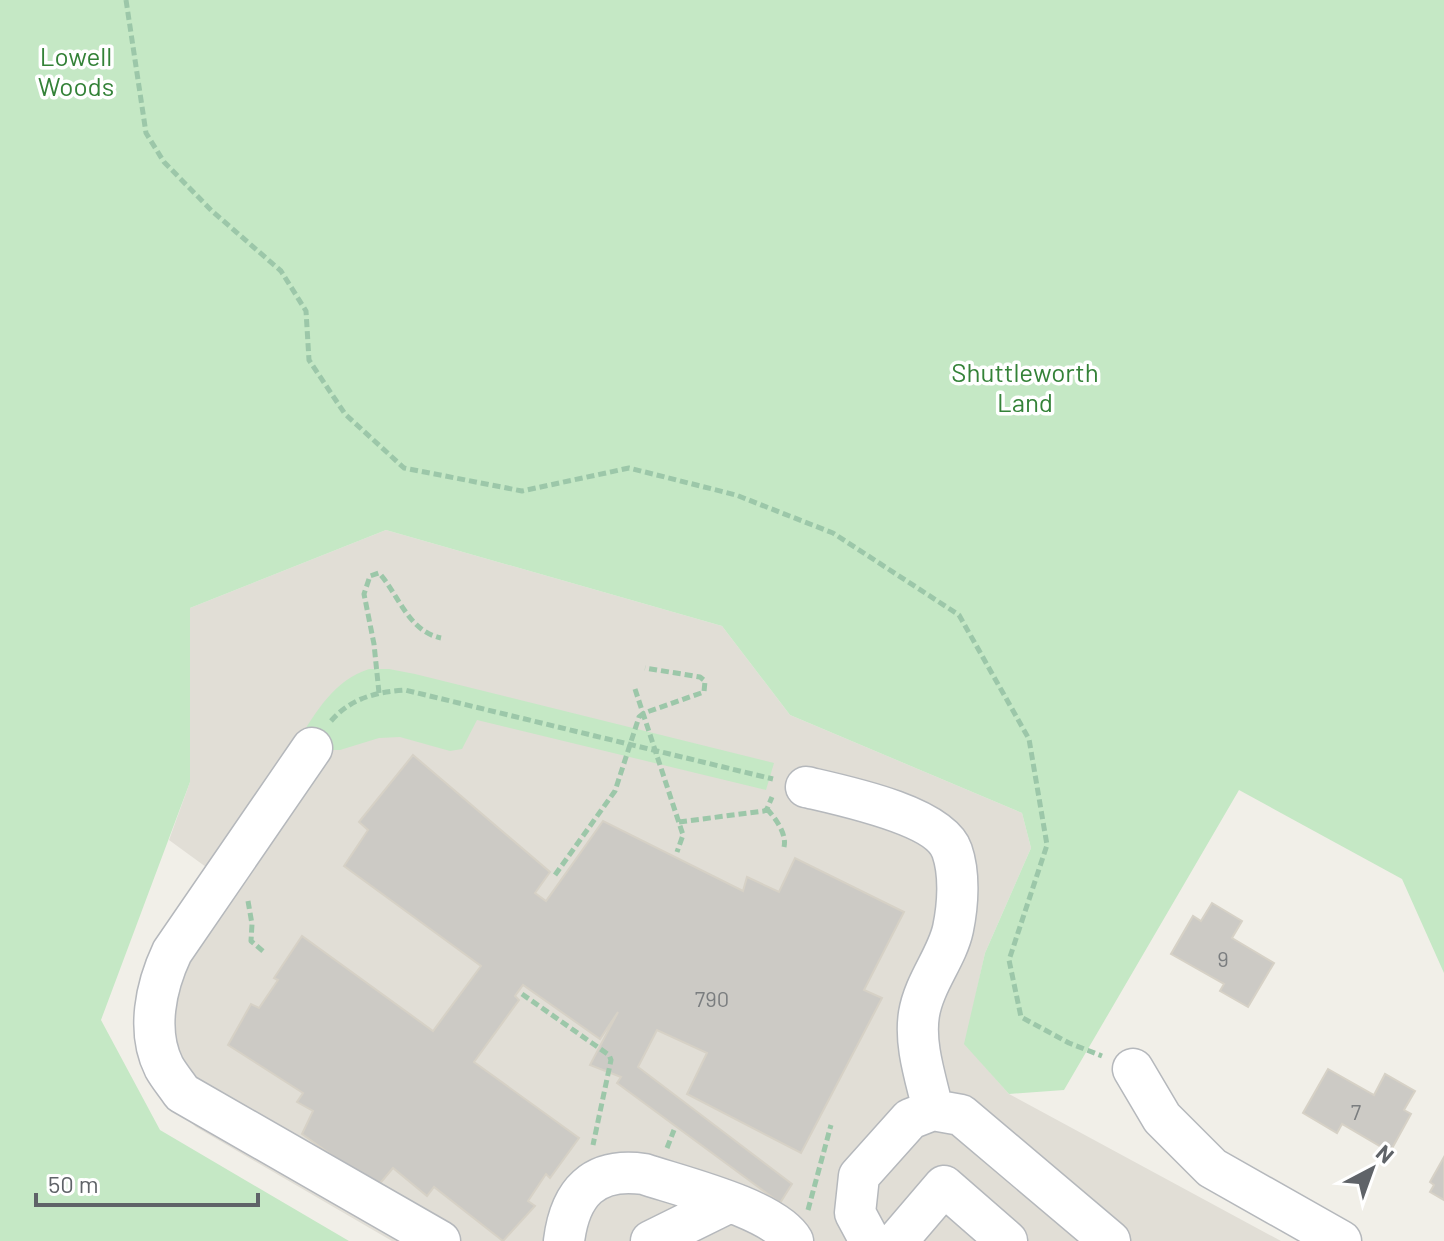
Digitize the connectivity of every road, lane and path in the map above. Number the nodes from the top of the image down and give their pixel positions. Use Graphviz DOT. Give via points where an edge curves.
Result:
graph roads {
  1 [pos="126,0"];
  2 [pos="441,638"];
  3 [pos="645,668"];
  4 [pos="635,689"];
  5 [pos="379,693"];
  6 [pos="644,713"];
  7 [pos="629,744"];
  8 [pos="312,748"];
  9 [pos="657,751"];
  10 [pos="806,787"];
  11 [pos="767,809"];
  12 [pos="679,822"];
  13 [pos="784,847"];
  14 [pos="677,852"];
  15 [pos="227,872"];
  16 [pos="555,875"];
  17 [pos="264,952"];
  18 [pos="522,994"];
  19 [pos="1133,1069"];
  20 [pos="933,1110"];
  21 [pos="831,1125"];
  22 [pos="593,1146"];
  23 [pos="728,1203"];
  24 [pos="800,1226"];
  25 [pos="440,1241"];
  26 [pos="564,1241"];
  27 [pos="651,1241"];
  28 [pos="870,1241"];
  29 [pos="897,1241"];
  30 [pos="1007,1241"];
  31 [pos="1110,1241"];
  32 [pos="1341,1241"];
  1 -- 19 [label="path" via="146,133 164,162 281,271 306,311 309,360 345,414 404,468 522,491 629,468 736,495 833,533 959,615 1029,739 1047,845 1009,960 1021,1017"];
  2 -- 5 [label="path" via="426,633 405,613 379,573 370,576 364,594"];
  3 -- 6 [label="path" via="705,681 700,695"];
  4 -- 6 [label="path"];
  5 -- 7 [label="path" via="405,690"];
  5 -- 8 [label="path" via="342,711"];
  6 -- 7 [label="path"];
  6 -- 9 [label="path"];
  7 -- 9 [label="path"];
  7 -- 16 [label="path" via="612,797"];
  8 -- 15 [label="street"];
  9 -- 11 [label="path" via="776,780"];
  9 -- 12 [label="path"];
  10 -- 20 [label="street" via="876,804 931,827 952,848 958,886 953,931 930,977 919,1015 919,1052"];
  11 -- 12 [label="path"];
  11 -- 13 [label="path"];
  12 -- 14 [label="path" via="683,835"];
  15 -- 17 [label="path" via="248,900 251,941"];
  15 -- 25 [label="street" via="164,970 153,1028 163,1066 182,1093"];
  18 -- 22 [label="path" via="609,1055"];
  19 -- 32 [label="street" via="1162,1118 1212,1168"];
  20 -- 28 [label="street" via="910,1119 859,1176 855,1213"];
  20 -- 31 [label="street" via="961,1115"];
  21 -- 24 [label="path"];
  23 -- 24 [label="street" via="771,1219 789,1233"];
  23 -- 26 [label="street" via="624,1171 587,1186 573,1203"];
  23 -- 27 [label="street"];
  29 -- 30 [label="street" via="944,1186"];
}
